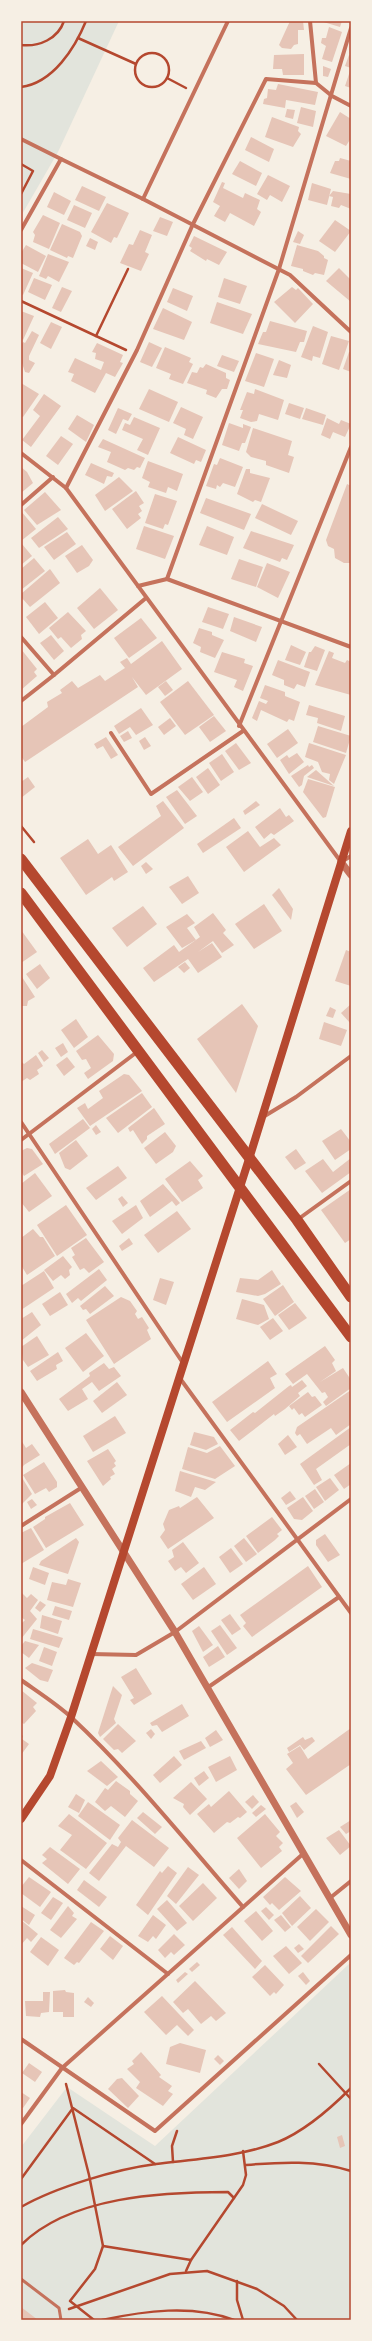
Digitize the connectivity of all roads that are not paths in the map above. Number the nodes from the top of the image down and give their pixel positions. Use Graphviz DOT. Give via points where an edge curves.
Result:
graph roads {
  1 [pos="228,21"];
  2 [pos="310,21"];
  3 [pos="351,28"];
  4 [pos="316,83"];
  5 [pos="332,96"];
  6 [pos="351,106"];
  7 [pos="21,139"];
  8 [pos="61,159"];
  9 [pos="143,199"];
  10 [pos="193,224"];
  11 [pos="21,230"];
  12 [pos="279,269"];
  13 [pos="351,332"];
  14 [pos="351,447"];
  15 [pos="21,453"];
  16 [pos="53,477"];
  17 [pos="66,488"];
  18 [pos="21,505"];
  19 [pos="167,578"];
  20 [pos="138,586"];
  21 [pos="146,598"];
  22 [pos="280,621"];
  23 [pos="21,636"];
  24 [pos="351,647"];
  25 [pos="54,675"];
  26 [pos="21,701"];
  27 [pos="239,726"];
  28 [pos="243,730"];
  29 [pos="111,733"];
  30 [pos="351,831"];
  31 [pos="351,856"];
  32 [pos="21,860"];
  33 [pos="341,862"];
  34 [pos="351,875"];
  35 [pos="21,892"];
  36 [pos="139,1051"];
  37 [pos="351,1056"];
  38 [pos="262,1118"];
  39 [pos="21,1122"];
  40 [pos="30,1133"];
  41 [pos="21,1140"];
  42 [pos="249,1159"];
  43 [pos="351,1181"];
  44 [pos="240,1187"];
  45 [pos="297,1220"];
  46 [pos="351,1297"];
  47 [pos="351,1337"];
  48 [pos="184,1363"];
  49 [pos="179,1377"];
  50 [pos="21,1392"];
  51 [pos="81,1488"];
  52 [pos="351,1499"];
  53 [pos="21,1526"];
  54 [pos="297,1540"];
  55 [pos="124,1552"];
  56 [pos="339,1597"];
  57 [pos="351,1613"];
  58 [pos="175,1632"];
  59 [pos="91,1654"];
  60 [pos="21,1680"];
  61 [pos="207,1688"];
  62 [pos="71,1717"];
  63 [pos="21,1818"];
  64 [pos="304,1853"];
  65 [pos="21,1860"];
  66 [pos="351,1881"];
  67 [pos="330,1898"];
  68 [pos="243,1907"];
  69 [pos="351,1935"];
  70 [pos="351,1955"];
  71 [pos="168,1974"];
  72 [pos="21,2039"];
  73 [pos="62,2068"];
  74 [pos="21,2124"];
  75 [pos="21,2279"];
  76 [pos="61,2320"];
  1 -- 9 [label="street"];
  2 -- 4 [label="street"];
  3 -- 5 [label="street"];
  4 -- 5 [label="street"];
  4 -- 10 [label="street" via="266,79"];
  5 -- 6 [label="street"];
  5 -- 12 [label="street"];
  7 -- 8 [label="street"];
  8 -- 9 [label="street"];
  8 -- 11 [label="street"];
  9 -- 10 [label="street"];
  10 -- 12 [label="street"];
  10 -- 17 [label="street" via="134,354"];
  12 -- 13 [label="street" via="290,275"];
  12 -- 19 [label="street"];
  14 -- 22 [label="street"];
  15 -- 16 [label="street"];
  16 -- 17 [label="street"];
  16 -- 18 [label="street"];
  17 -- 20 [label="street"];
  19 -- 20 [label="street"];
  19 -- 22 [label="street"];
  20 -- 21 [label="street"];
  21 -- 25 [label="street"];
  21 -- 27 [label="street"];
  22 -- 24 [label="street"];
  22 -- 27 [label="street"];
  23 -- 25 [label="street"];
  25 -- 26 [label="street"];
  27 -- 28 [label="street"];
  28 -- 29 [label="street" via="151,794"];
  28 -- 33 [label="street"];
  30 -- 33 [label="main road"];
  31 -- 33 [label="street"];
  32 -- 42 [label="highway"];
  33 -- 34 [label="street"];
  33 -- 38 [label="main road"];
  35 -- 36 [label="highway"];
  36 -- 40 [label="street"];
  36 -- 44 [label="highway"];
  37 -- 38 [label="street" via="296,1097"];
  38 -- 42 [label="main road"];
  39 -- 40 [label="street"];
  40 -- 41 [label="street"];
  40 -- 48 [label="street"];
  42 -- 44 [label="main road"];
  42 -- 45 [label="highway"];
  43 -- 45 [label="street"];
  44 -- 47 [label="highway"];
  44 -- 48 [label="main road"];
  45 -- 46 [label="highway"];
  48 -- 49 [label="main road"];
  49 -- 54 [label="street"];
  49 -- 55 [label="main road"];
  50 -- 51 [label="street"];
  51 -- 53 [label="street"];
  51 -- 55 [label="street"];
  52 -- 54 [label="street"];
  54 -- 56 [label="street"];
  54 -- 58 [label="street"];
  55 -- 58 [label="street"];
  55 -- 59 [label="main road"];
  56 -- 57 [label="street"];
  56 -- 61 [label="street"];
  58 -- 59 [label="street" via="136,1655"];
  58 -- 61 [label="street"];
  59 -- 62 [label="main road"];
  60 -- 62 [label="street"];
  61 -- 64 [label="street"];
  62 -- 63 [label="main road" via="50,1776"];
  62 -- 68 [label="street" via="106,1751 199,1853"];
  64 -- 67 [label="street"];
  64 -- 68 [label="street"];
  65 -- 71 [label="street"];
  66 -- 67 [label="street"];
  67 -- 69 [label="street"];
  68 -- 71 [label="street"];
  70 -- 73 [label="street" via="155,2131"];
  71 -- 73 [label="street"];
  72 -- 73 [label="street"];
  73 -- 74 [label="street"];
  75 -- 76 [label="lane" via="59,2308"];
}
